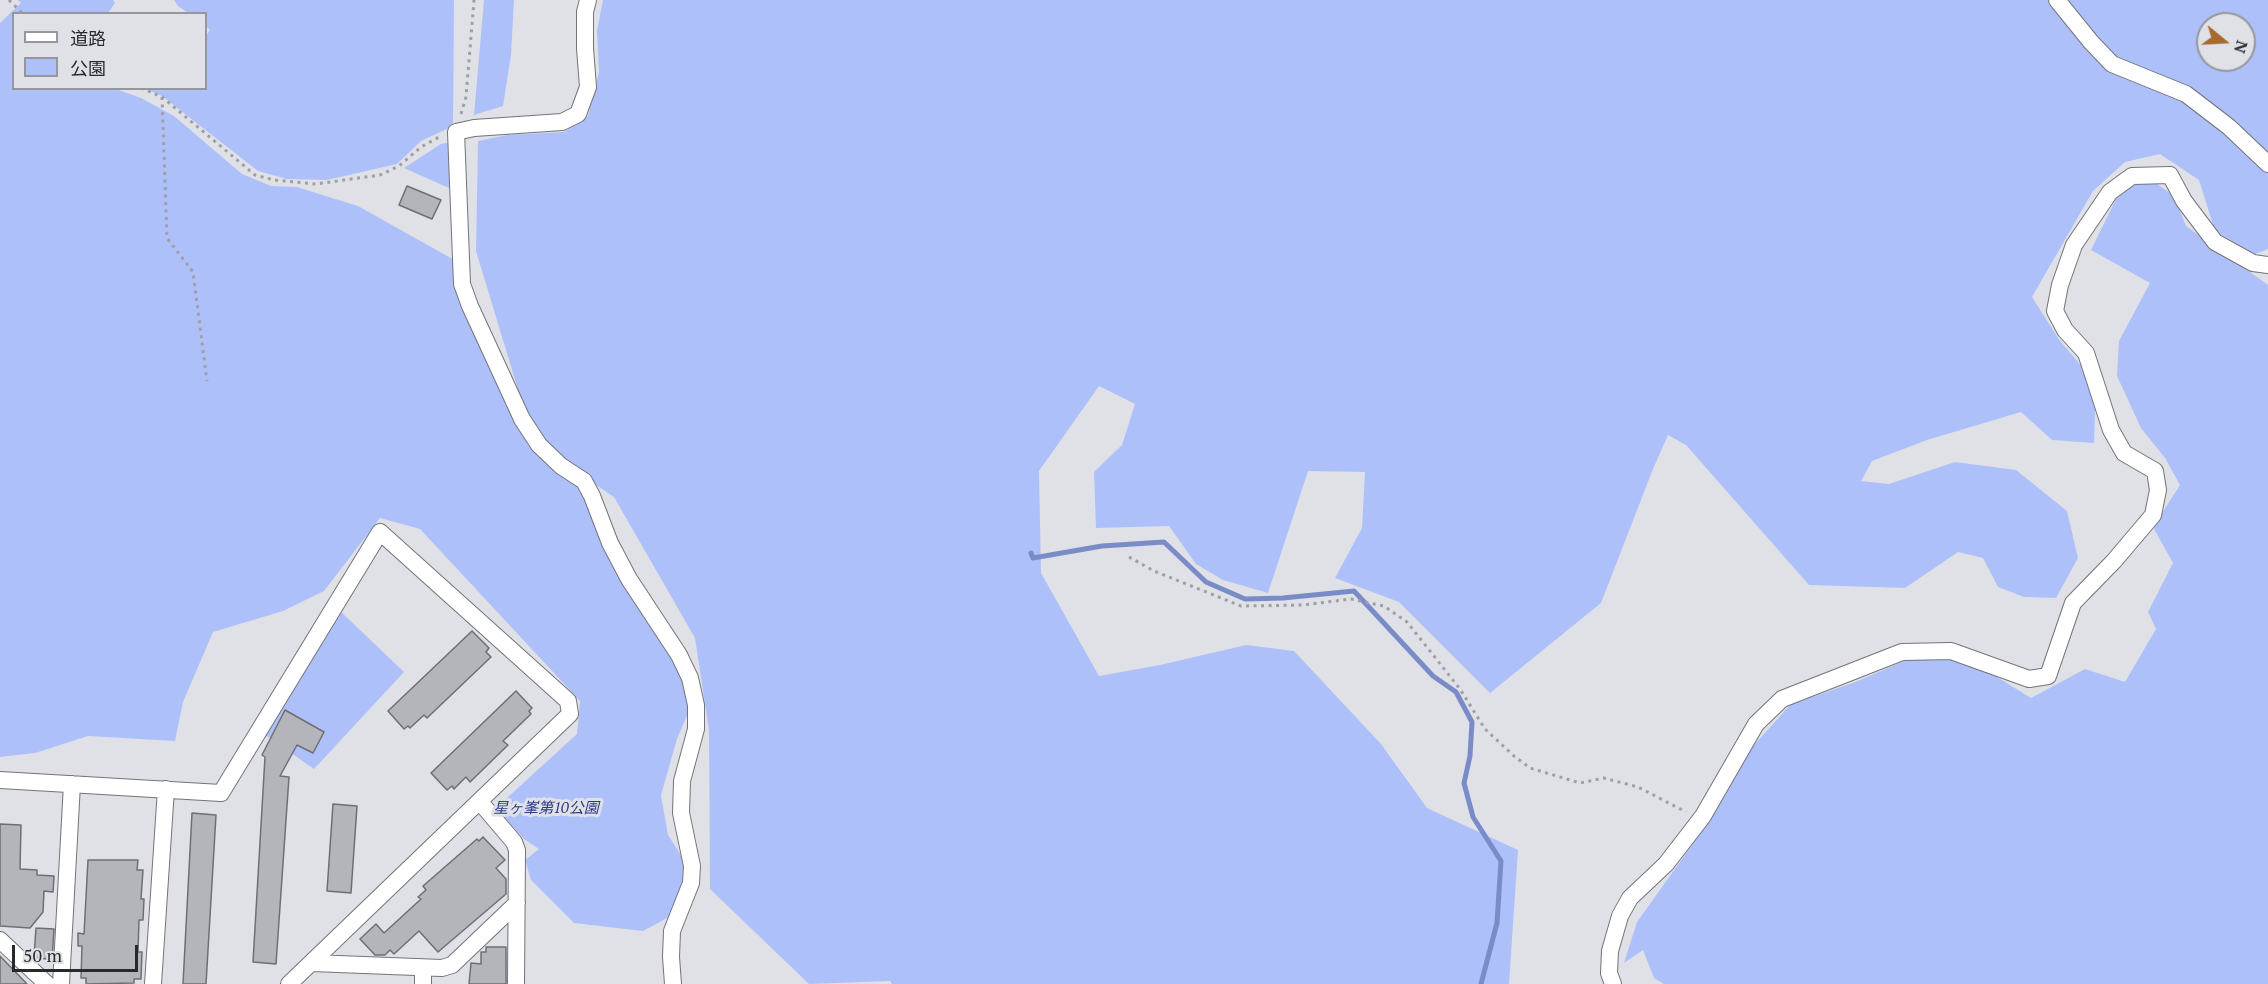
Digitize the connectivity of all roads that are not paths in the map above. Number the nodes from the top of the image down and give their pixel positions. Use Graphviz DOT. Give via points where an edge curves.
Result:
graph roads {
  1 [pos="588,0"];
  2 [pos="2058,0"];
  3 [pos="2268,164"];
  4 [pos="2268,265"];
  5 [pos="0,780"];
  6 [pos="72,784"];
  7 [pos="165,789"];
  8 [pos="480,802"];
  9 [pos="517,903"];
  10 [pos="0,940"];
  11 [pos="312,963"];
  12 [pos="423,976"];
  13 [pos="46,984"];
  14 [pos="61,984"];
  15 [pos="153,984"];
  16 [pos="290,984"];
  17 [pos="516,984"];
  18 [pos="673,984"];
  19 [pos="1613,984"];
  1 -- 18 [label="street" via="588,87 578,114 562,122 456,132 462,284 522,418 539,445 584,481 629,579 690,678 696,729 682,781 681,813 692,866 691,883 672,931"];
  2 -- 3 [label="street" via="2112,64 2186,94"];
  4 -- 19 [label="street" via="2253,263 2215,242 2170,176 2132,176 2110,192 2074,245 2055,310 2086,353 2111,430 2124,453 2155,471 2158,490 2153,515 2073,603 2048,676 2030,680 1951,651 1902,652 1782,699 1756,724 1703,816 1666,864 1630,898 1620,916 1610,951"];
  5 -- 6 [label="street"];
  6 -- 7 [label="street"];
  6 -- 14 [label="street"];
  7 -- 8 [label="street" via="222,793 380,532 568,701 570,714 566,720"];
  7 -- 15 [label="street"];
  8 -- 9 [label="street" via="517,850"];
  8 -- 11 [label="street"];
  9 -- 12 [label="street" via="452,965"];
  9 -- 17 [label="street"];
  10 -- 13 [label="street"];
  11 -- 12 [label="street"];
  11 -- 16 [label="street"];
}
